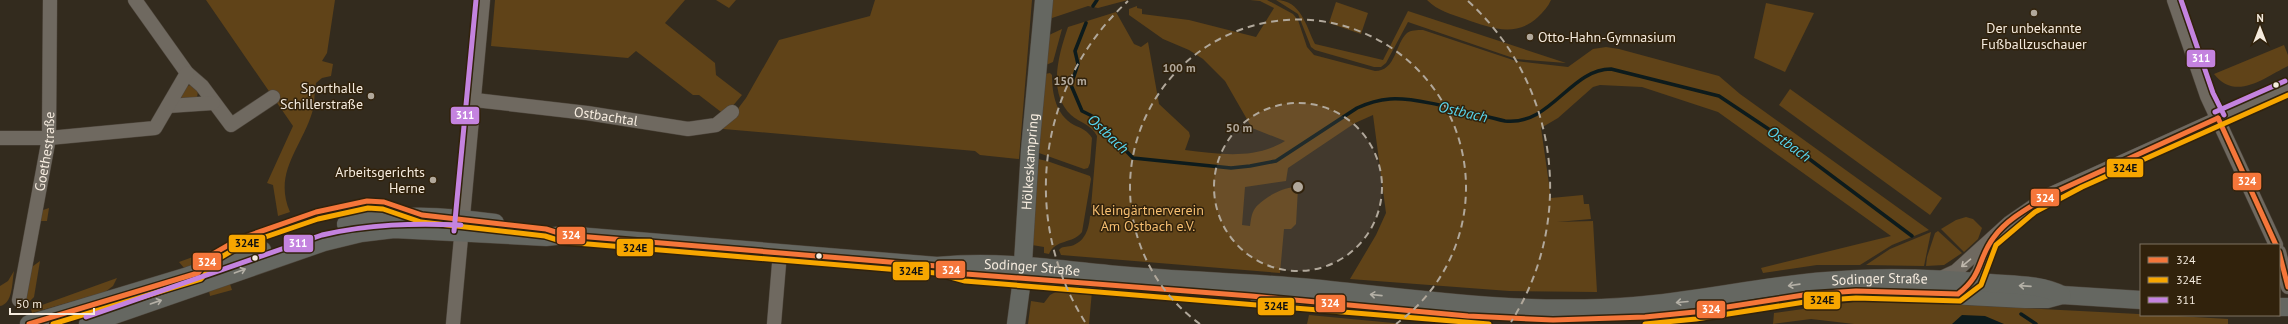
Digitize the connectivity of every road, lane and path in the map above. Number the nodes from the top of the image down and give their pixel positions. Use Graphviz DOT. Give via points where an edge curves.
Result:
graph roads {
  1 [pos="50,0"];
  2 [pos="135,0"];
  3 [pos="483,0"];
  4 [pos="1044,0"];
  5 [pos="2174,0"];
  6 [pos="187,73"];
  7 [pos="2288,87"];
  8 [pos="273,96"];
  9 [pos="475,100"];
  10 [pos="213,103"];
  11 [pos="168,106"];
  12 [pos="732,112"];
  13 [pos="2218,118"];
  14 [pos="0,138"];
  15 [pos="49,138"];
  16 [pos="461,226"];
  17 [pos="1990,242"];
  18 [pos="2276,244"];
  19 [pos="780,252"];
  20 [pos="2280,256"];
  21 [pos="1023,272"];
  22 [pos="1939,280"];
  23 [pos="1975,281"];
  24 [pos="2288,287"];
  25 [pos="1958,294"];
  26 [pos="2062,295"];
  27 [pos="19,300"];
  28 [pos="2140,300"];
  29 [pos="29,324"];
  30 [pos="88,324"];
  31 [pos="453,324"];
  32 [pos="774,324"];
  33 [pos="1016,324"];
  1 -- 15 [label="street, Goethestraße"];
  2 -- 6 [label="street"];
  3 -- 9 [label="street"];
  4 -- 21 [label="main road, Hölkeskampring" via="1032,120"];
  5 -- 13 [label="street" via="2206,96"];
  6 -- 10 [label="street" via="202,86"];
  6 -- 11 [label="street"];
  7 -- 13 [label="street, Sodinger Straße"];
  8 -- 10 [label="street" via="231,125"];
  9 -- 12 [label="street, Ostbachtal" via="587,113 688,130 716,125"];
  9 -- 16 [label="street"];
  10 -- 11 [label="street"];
  11 -- 15 [label="street" via="161,128"];
  13 -- 17 [label="street, Sodinger Straße" via="2051,194 2009,223"];
  13 -- 18 [label="street"];
  14 -- 15 [label="street"];
  15 -- 27 [label="street, Goethestraße"];
  16 -- 19 [label="main road, Sodinger Straße" via="546,229 565,235"];
  16 -- 29 [label="main road, Sodinger Straße" via="409,216 377,218 339,225 188,276"];
  30 -- 16 [label="main road, Sodinger Straße, one-way" via="324,242 394,229"];
  16 -- 31 [label="street"];
  17 -- 22 [label="street, Sodinger Straße, one-way" via="1956,270"];
  17 -- 23 [label="street, Sodinger Straße"];
  19 -- 21 [label="main road, Sodinger Straße" via="937,266 966,274"];
  19 -- 32 [label="street"];
  20 -- 24 [label="street"];
  22 -- 21 [label="main road, Sodinger Straße, one-way" via="1832,280 1691,301 1589,309 1515,309 1306,288 1116,275"];
  21 -- 25 [label="main road, Sodinger Straße" via="1468,316 1553,320 1688,313 1810,294 1856,291"];
  21 -- 33 [label="main road, Hölkeskampring"];
  22 -- 23 [label="main road, Sodinger Straße"];
  23 -- 25 [label="street"];
  26 -- 23 [label="main road, Sodinger Straße, one-way" via="2048,288"];
  25 -- 26 [label="main road, Sodinger Straße" via="2025,299 2047,299"];
  26 -- 28 [label="main road, Sodinger Straße"];
}
